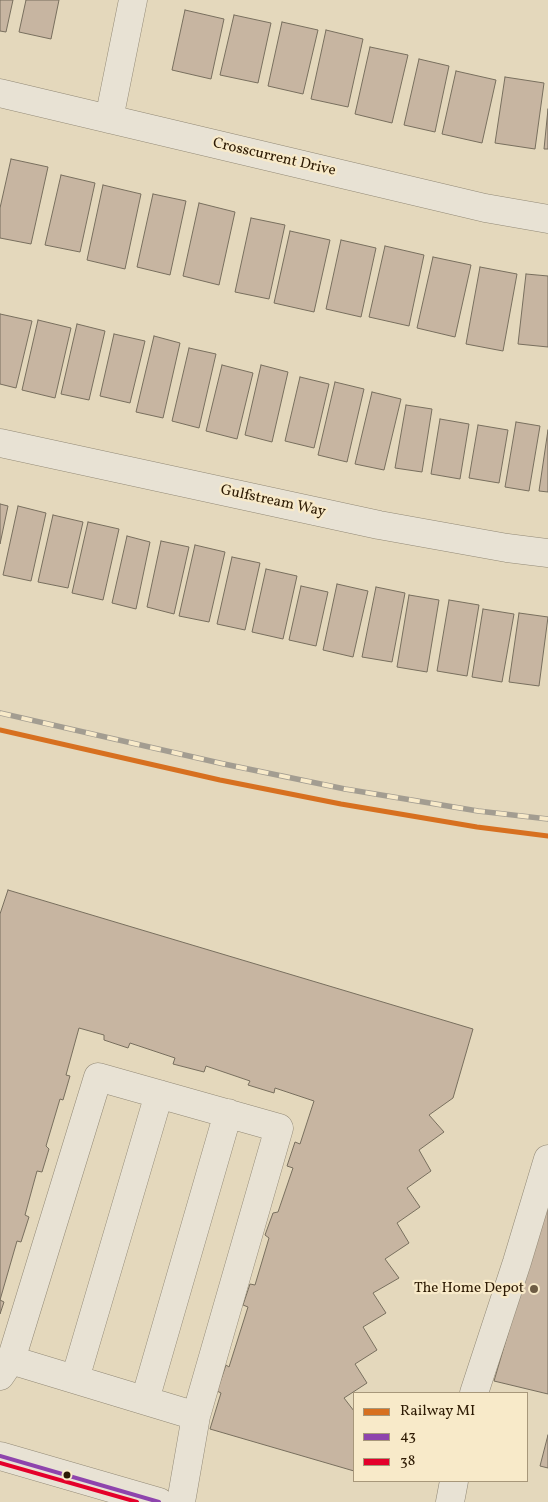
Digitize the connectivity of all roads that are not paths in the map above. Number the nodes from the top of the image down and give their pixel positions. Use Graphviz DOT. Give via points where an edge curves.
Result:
graph roads {
  1 [pos="133,0"];
  2 [pos="0,93"];
  3 [pos="109,119"];
  4 [pos="548,219"];
  5 [pos="0,442"];
  6 [pos="548,553"];
  7 [pos="159,1094"];
  8 [pos="228,1114"];
  9 [pos="548,1160"];
  10 [pos="5,1368"];
  11 [pos="75,1379"];
  12 [pos="474,1392"];
  13 [pos="144,1400"];
  14 [pos="196,1416"];
  15 [pos="0,1456"];
  16 [pos="454,1482"];
  17 [pos="159,1502"];
  18 [pos="181,1502"];
  19 [pos="450,1502"];
  1 -- 3 [label="street"];
  2 -- 3 [label="street, Crosscurrent Drive"];
  3 -- 4 [label="street, Crosscurrent Drive" via="485,208"];
  5 -- 6 [label="street, Gulfstream Way" via="379,525"];
  7 -- 8 [label="street"];
  7 -- 10 [label="street" via="98,1077"];
  7 -- 11 [label="street"];
  8 -- 13 [label="street"];
  8 -- 14 [label="street" via="280,1128"];
  9 -- 12 [label="street"];
  10 -- 11 [label="street"];
  11 -- 13 [label="street"];
  13 -- 14 [label="street"];
  14 -- 18 [label="street"];
  15 -- 17 [label="street"];
  16 -- 19 [label="street"];
}
